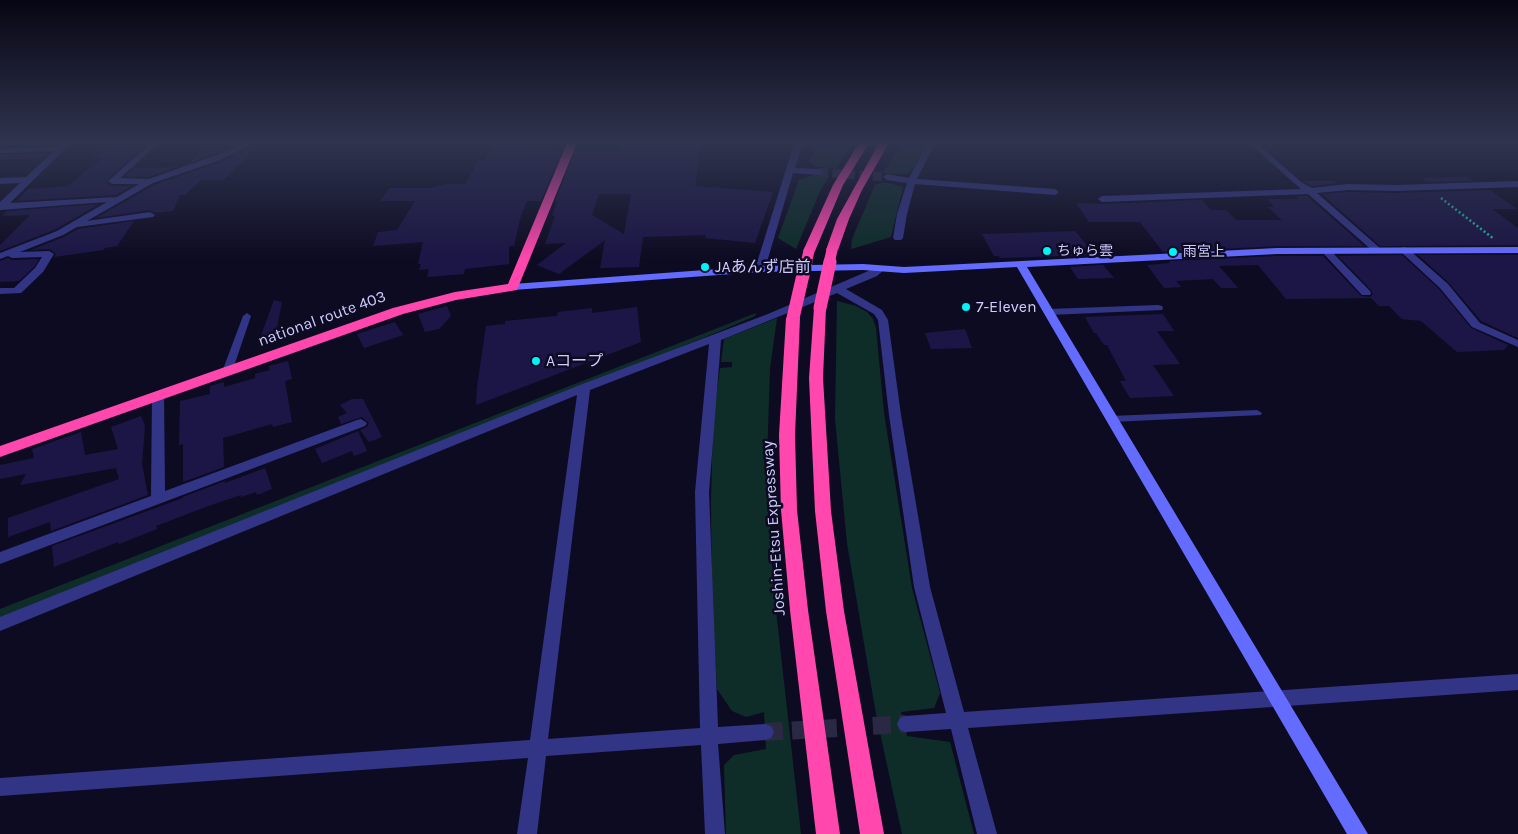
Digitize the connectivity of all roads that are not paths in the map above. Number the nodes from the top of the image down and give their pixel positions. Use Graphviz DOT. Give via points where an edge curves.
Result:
graph roads {
  1 [pos="912,181"];
  2 [pos="25,182"];
  3 [pos="147,182"];
  4 [pos="150,182"];
  5 [pos="556,182"];
  6 [pos="786,182"];
  7 [pos="839,182"];
  8 [pos="862,182"];
  9 [pos="924,182"];
  10 [pos="1296,182"];
  11 [pos="1518,184"];
  12 [pos="1310,191"];
  13 [pos="1055,192"];
  14 [pos="118,199"];
  15 [pos="1102,199"];
  16 [pos="0,207"];
  17 [pos="150,215"];
  18 [pos="71,226"];
  19 [pos="898,238"];
  20 [pos="1377,250"];
  21 [pos="1404,250"];
  22 [pos="1513,250"];
  23 [pos="1326,251"];
  24 [pos="1,256"];
  25 [pos="1022,265"];
  26 [pos="880,269"];
  27 [pos="760,270"];
  28 [pos="513,287"];
  29 [pos="838,289"];
  30 [pos="0,291"];
  31 [pos="1366,293"];
  32 [pos="1158,308"];
  33 [pos="1049,312"];
  34 [pos="247,316"];
  35 [pos="715,339"];
  36 [pos="1518,344"];
  37 [pos="227,372"];
  38 [pos="584,388"];
  39 [pos="158,396"];
  40 [pos="1257,413"];
  41 [pos="1111,419"];
  42 [pos="361,423"];
  43 [pos="0,452"];
  44 [pos="158,499"];
  45 [pos="0,558"];
  46 [pos="0,624"];
  47 [pos="1518,682"];
  48 [pos="1278,699"];
  49 [pos="956,721"];
  50 [pos="906,724"];
  51 [pos="765,732"];
  52 [pos="709,735"];
  53 [pos="538,748"];
  54 [pos="0,787"];
  55 [pos="527,834"];
  56 [pos="715,834"];
  57 [pos="828,834"];
  58 [pos="872,834"];
  59 [pos="987,834"];
  60 [pos="1358,834"];
  1 -- 19 [label="street"];
  2 -- 16 [label="street"];
  3 -- 4 [label="street"];
  4 -- 14 [label="street"];
  5 -- 28 [label="highway"];
  6 -- 27 [label="street"];
  7 -- 57 [label="highway, Joshin-Etsu Expressway, bridge" via="809,251 793,318 787,435 789,510"];
  8 -- 58 [label="highway, bridge" via="832,250 820,308 816,378 823,511 835,611"];
  9 -- 13 [label="street"];
  10 -- 12 [label="street"];
  11 -- 12 [label="street" via="1348,187"];
  12 -- 15 [label="street"];
  12 -- 20 [label="street"];
  14 -- 16 [label="street"];
  14 -- 18 [label="street"];
  17 -- 18 [label="street"];
  18 -- 24 [label="street"];
  20 -- 21 [label="street"];
  20 -- 23 [label="street"];
  21 -- 22 [label="street"];
  21 -- 36 [label="street" via="1444,286 1476,324"];
  23 -- 25 [label="street"];
  23 -- 31 [label="street"];
  24 -- 30 [label="street" via="49,254 39,270 17,291"];
  25 -- 26 [label="street"];
  25 -- 33 [label="street"];
  26 -- 27 [label="street"];
  26 -- 29 [label="street"];
  27 -- 28 [label="street"];
  28 -- 37 [label="highway, national route 403" via="455,296 398,311"];
  29 -- 35 [label="street"];
  29 -- 49 [label="street" via="878,312 884,323 894,414 922,587"];
  32 -- 33 [label="street"];
  33 -- 41 [label="street"];
  34 -- 37 [label="lane"];
  35 -- 38 [label="street"];
  35 -- 52 [label="street" via="702,492"];
  37 -- 39 [label="highway, national route 403"];
  38 -- 46 [label="street"];
  38 -- 53 [label="street"];
  39 -- 43 [label="highway, national route 403"];
  39 -- 44 [label="street"];
  40 -- 41 [label="lane"];
  41 -- 48 [label="street"];
  42 -- 44 [label="street"];
  44 -- 45 [label="street"];
  47 -- 48 [label="street"];
  48 -- 49 [label="street"];
  48 -- 60 [label="street"];
  49 -- 50 [label="street"];
  49 -- 59 [label="street"];
  51 -- 52 [label="street"];
  52 -- 53 [label="street"];
  52 -- 56 [label="street"];
  53 -- 54 [label="street"];
  53 -- 55 [label="street"];
}
